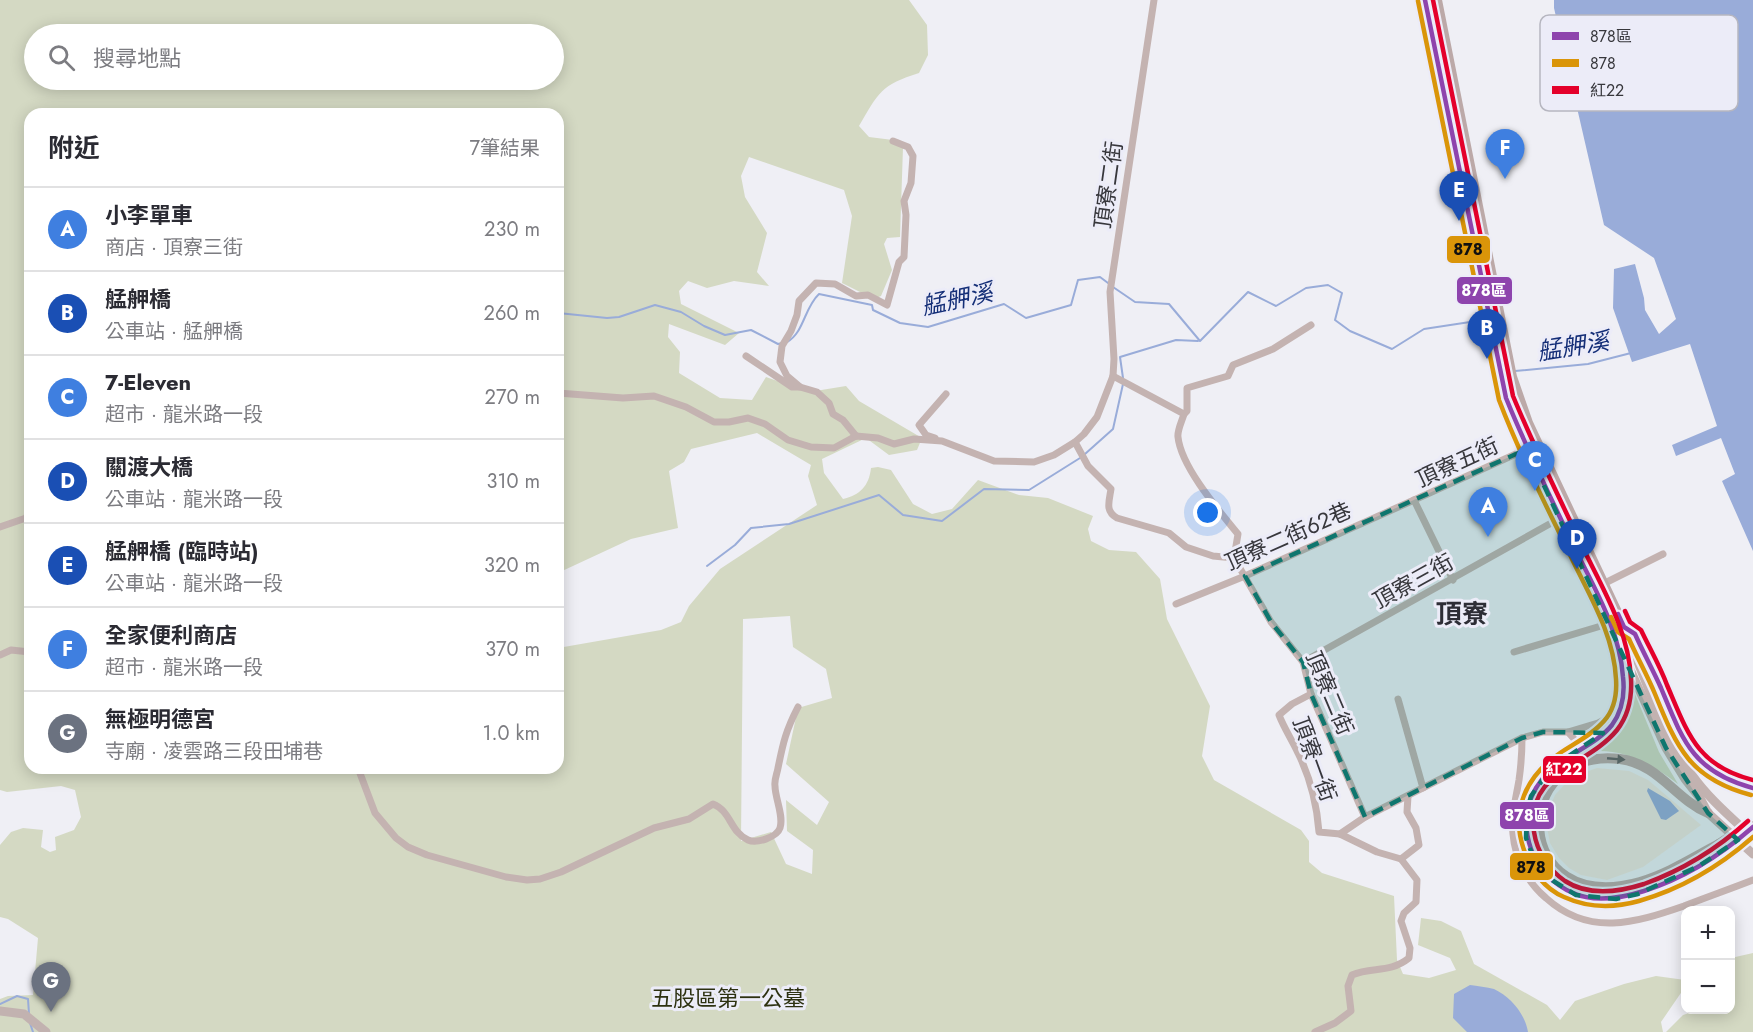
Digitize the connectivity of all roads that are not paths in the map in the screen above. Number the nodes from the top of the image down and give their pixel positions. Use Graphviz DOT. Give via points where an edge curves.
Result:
graph roads {
  1 [pos="1154,0"];
  2 [pos="1425,0"];
  3 [pos="1437,0"];
  4 [pos="893,141"];
  5 [pos="1311,325"];
  6 [pos="746,356"];
  7 [pos="1504,368"];
  8 [pos="1113,376"];
  9 [pos="800,387"];
  10 [pos="564,393"];
  11 [pos="946,394"];
  12 [pos="1184,414"];
  13 [pos="856,436"];
  14 [pos="942,441"];
  15 [pos="1077,445"];
  16 [pos="1527,449"];
  17 [pos="1414,500"];
  18 [pos="1566,515"];
  19 [pos="24,519"];
  20 [pos="0,527"];
  21 [pos="1663,554"];
  22 [pos="1234,558"];
  23 [pos="1245,576"];
  24 [pos="1453,580"];
  25 [pos="1605,583"];
  26 [pos="1176,604"];
  27 [pos="1611,623"];
  28 [pos="1624,627"];
  29 [pos="1618,644"];
  30 [pos="24,651"];
  31 [pos="1514,652"];
  32 [pos="0,655"];
  33 [pos="1303,662"];
  34 [pos="1311,694"];
  35 [pos="1398,699"];
  36 [pos="798,707"];
  37 [pos="1619,712"];
  38 [pos="1568,732"];
  39 [pos="1522,738"];
  40 [pos="1582,748"];
  41 [pos="360,774"];
  42 [pos="1423,788"];
  43 [pos="1753,788"];
  44 [pos="1408,796"];
  45 [pos="1708,813"];
  46 [pos="1365,817"];
  47 [pos="1753,827"];
  48 [pos="1340,834"];
  49 [pos="1753,838"];
  50 [pos="1721,847"];
  51 [pos="1753,854"];
  52 [pos="1401,859"];
  53 [pos="1753,880"];
  54 [pos="0,1011"];
  55 [pos="46,1032"];
  56 [pos="1316,1032"];
  1 -- 8 [label="street, 頂寮二街" via="1110,292"];
  2 -- 7 [label="main road" via="1486,302"];
  3 -- 7 [label="main road"];
  4 -- 9 [label="street" via="908,147 912,156 904,201 904,256 898,262 887,305 868,295 856,296 835,284 816,283 799,301 791,331 782,346 780,362 787,376"];
  5 -- 12 [label="street" via="1273,349 1233,365 1228,376 1187,388"];
  6 -- 9 [label="street" via="792,387"];
  7 -- 16 [label="main road" via="1510,408"];
  7 -- 18 [label="main road" via="1512,377"];
  8 -- 12 [label="street"];
  8 -- 15 [label="street, 頂寮二街" via="1096,417"];
  9 -- 13 [label="street" via="817,392 829,402 833,414"];
  10 -- 13 [label="street" via="654,396 714,422 748,418 788,440 811,447 834,448"];
  11 -- 14 [label="street" via="919,425 926,435"];
  12 -- 22 [label="street" via="1178,436 1183,452 1199,484 1238,534"];
  13 -- 14 [label="street" via="894,444 914,439"];
  14 -- 15 [label="street, 頂寮二街" via="994,461 1034,462"];
  15 -- 22 [label="street" via="1088,466 1111,489 1111,514 1169,533 1186,547"];
  16 -- 17 [label="street, 頂寮五街"];
  16 -- 18 [label="main road"];
  17 -- 23 [label="street, 頂寮二街62巷"];
  17 -- 24 [label="street, 頂寮五街"];
  18 -- 24 [label="street, 頂寮三街"];
  18 -- 25 [label="main road"];
  18 -- 27 [label="main road"];
  19 -- 20 [label="street"];
  21 -- 25 [label="street"];
  22 -- 23 [label="street, 頂寮二街"];
  23 -- 26 [label="street, 頂寮二街62巷"];
  23 -- 33 [label="street, 頂寮二街" via="1271,622"];
  24 -- 33 [label="street, 頂寮三街"];
  25 -- 28 [label="main road"];
  27 -- 29 [label="main road"];
  27 -- 31 [label="street"];
  28 -- 43 [label="main road" via="1635,634 1683,742 1695,759 1710,772 1739,786"];
  28 -- 49 [label="main road" via="1683,761 1709,796"];
  29 -- 37 [label="main road" via="1624,686"];
  29 -- 45 [label="main road" via="1666,748"];
  30 -- 32 [label="street" via="11,650"];
  33 -- 34 [label="street, 頂寮二街"];
  34 -- 46 [label="street, 頂寮二街"];
  34 -- 48 [label="street, 頂寮一街" via="1279,715 1306,774 1319,832"];
  35 -- 42 [label="street"];
  36 -- 41 [label="street" via="785,733 774,785 781,823 774,835 749,840 736,831 722,808 713,804 689,819 654,828 561,873 540,879 506,877 408,847 375,813"];
  37 -- 38 [label="street, 頂寮一街"];
  37 -- 40 [label="main road" via="1607,731"];
  38 -- 39 [label="street, 頂寮一街" via="1543,732"];
  38 -- 40 [label="street"];
  39 -- 42 [label="street, 頂寮一街"];
  39 -- 53 [label="street" via="1513,811 1515,846 1533,886 1564,912 1604,924 1626,922"];
  40 -- 50 [label="main road" via="1540,780 1527,810 1526,838 1532,854 1550,879 1563,889 1596,898 1638,894 1679,876"];
  42 -- 44 [label="street, 頂寮一街"];
  44 -- 46 [label="street, 頂寮一街"];
  44 -- 52 [label="street" via="1407,812 1419,845"];
  50 -- 45 [label="main road, one-way" via="1640,882 1596,886 1562,874 1551,863 1539,834 1541,807 1554,783 1567,770 1598,759 1628,760 1650,769"];
  45 -- 51 [label="main road"];
  46 -- 48 [label="street, 頂寮一街"];
  47 -- 50 [label="main road, bridge" via="1739,831"];
  48 -- 52 [label="street, 頂寮一街"];
  52 -- 56 [label="street" via="1417,880 1416,902 1401,921 1410,948 1409,958 1399,966 1352,975 1348,986 1351,1011"];
  54 -- 55 [label="main road" via="24,1014"];
}
